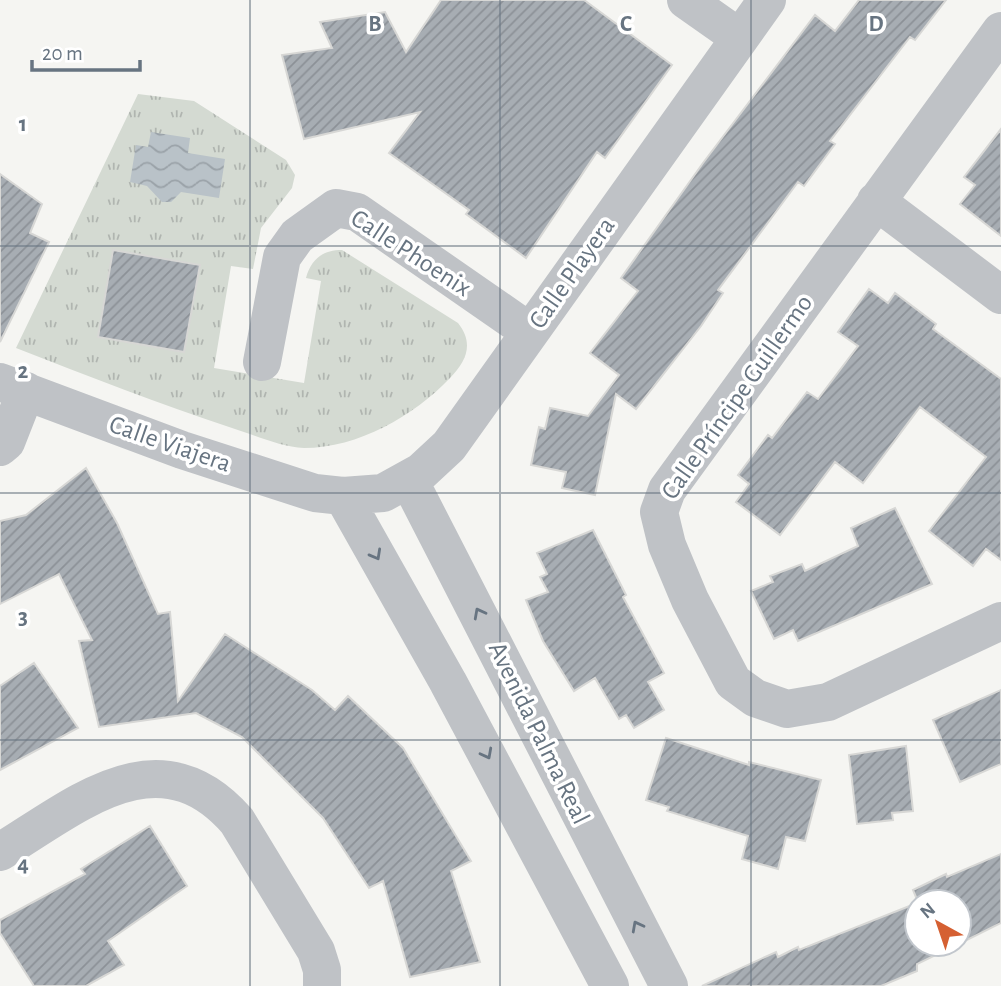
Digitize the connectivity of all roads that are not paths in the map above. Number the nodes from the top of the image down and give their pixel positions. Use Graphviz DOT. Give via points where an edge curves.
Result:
graph roads {
  1 [pos="686,0"];
  2 [pos="767,0"];
  3 [pos="1001,31"];
  4 [pos="740,38"];
  5 [pos="876,201"];
  6 [pos="1001,295"];
  7 [pos="530,332"];
  8 [pos="262,362"];
  9 [pos="13,386"];
  10 [pos="0,447"];
  11 [pos="409,480"];
  12 [pos="343,496"];
  13 [pos="1001,621"];
  14 [pos="0,852"];
  15 [pos="322,986"];
  16 [pos="610,986"];
  17 [pos="669,986"];
  1 -- 4 [label="street"];
  2 -- 4 [label="street, Calle Playera"];
  3 -- 5 [label="street, Calle Príncipe Guillermo"];
  4 -- 7 [label="street, Calle Playera"];
  5 -- 6 [label="street"];
  5 -- 13 [label="street, Calle Príncipe Guillermo" via="667,490 659,512 667,545 733,682 755,698 787,709 828,702"];
  7 -- 8 [label="street, Calle Phoenix" via="357,212 336,208 297,236 282,257"];
  7 -- 11 [label="street, Calle Playera" via="449,446"];
  9 -- 10 [label="street" via="6,442"];
  9 -- 12 [label="street, Calle Viajera" via="196,454 315,493"];
  11 -- 12 [label="street, Calle Playera" via="383,493"];
  17 -- 11 [label="street, Avenida Palma Real, one-way"];
  12 -- 16 [label="street, Avenida Palma Real, one-way"];
  14 -- 15 [label="street" via="103,789 148,778 194,787 224,806 237,821 316,951"];
}
